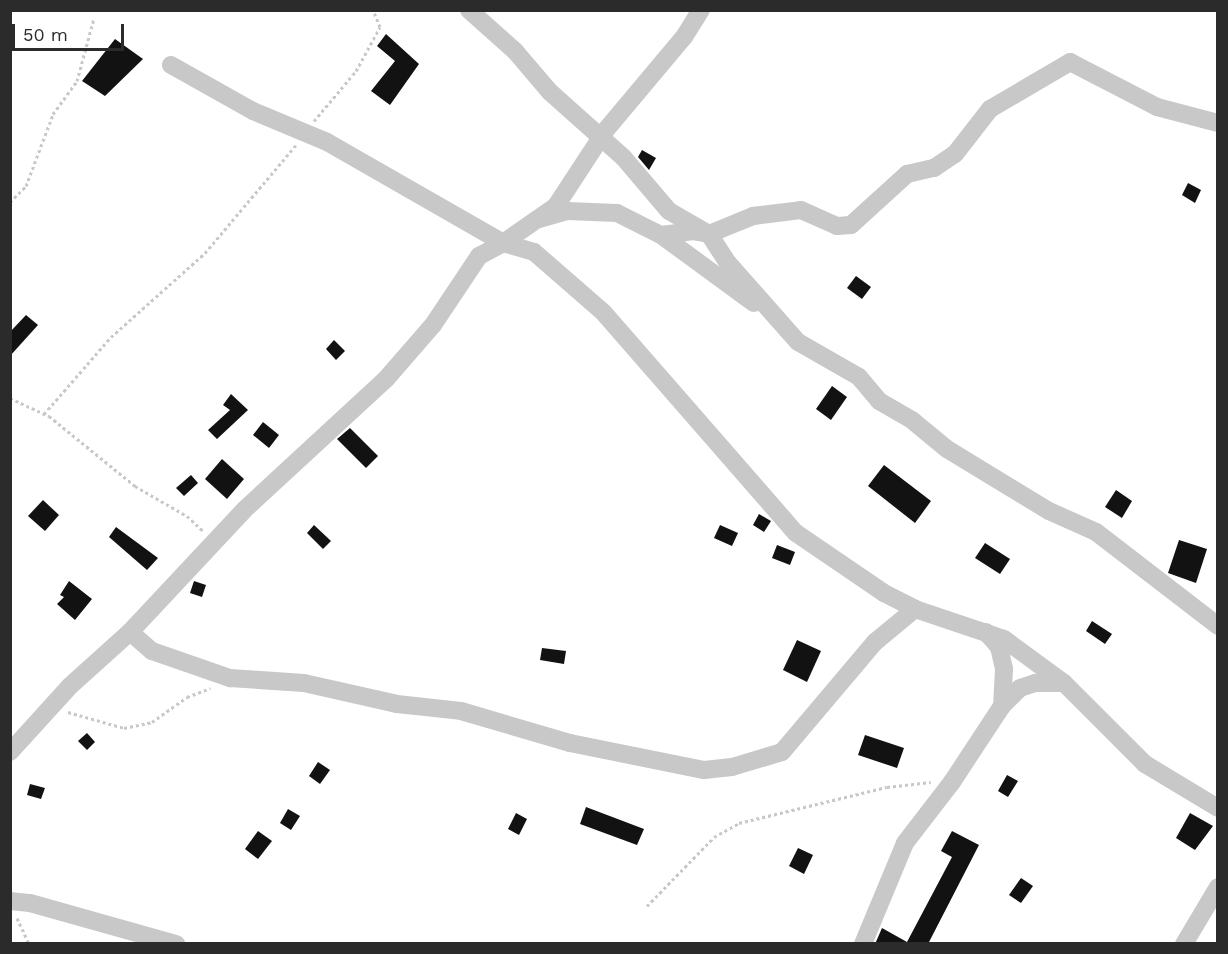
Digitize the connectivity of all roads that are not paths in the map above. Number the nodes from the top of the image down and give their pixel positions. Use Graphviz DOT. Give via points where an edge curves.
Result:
graph roads {
  1 [pos="470,10"];
  2 [pos="701,10"];
  3 [pos="171,65"];
  4 [pos="1218,123"];
  5 [pos="601,137"];
  6 [pos="539,219"];
  7 [pos="709,234"];
  8 [pos="661,235"];
  9 [pos="503,243"];
  10 [pos="775,318"];
  11 [pos="915,609"];
  12 [pos="1218,626"];
  13 [pos="130,632"];
  14 [pos="986,632"];
  15 [pos="1064,683"];
  16 [pos="1002,706"];
  17 [pos="10,752"];
  18 [pos="1218,808"];
  19 [pos="1218,887"];
  20 [pos="13,908"];
  21 [pos="176,944"];
  22 [pos="863,944"];
  23 [pos="1184,944"];
  1 -- 5 [label="street" via="515,51 550,92"];
  2 -- 5 [label="street" via="684,37"];
  3 -- 9 [label="street" via="224,96 305,131"];
  4 -- 7 [label="street" via="1157,107 1070,62 990,109 955,154 934,168 907,174 851,225 837,226 801,210 776,211"];
  5 -- 6 [label="street" via="556,206"];
  5 -- 7 [label="street" via="669,212"];
  6 -- 8 [label="street" via="567,211 617,213"];
  6 -- 9 [label="street"];
  7 -- 8 [label="street" via="692,231"];
  7 -- 10 [label="street"];
  8 -- 10 [label="street"];
  9 -- 11 [label="street" via="534,252 603,312 796,533 884,593"];
  9 -- 13 [label="street" via="479,256 433,325 393,371 214,542"];
  10 -- 12 [label="street" via="798,342 859,377 879,401 913,421 947,449 1049,512 1096,532"];
  11 -- 13 [label="street" via="875,642 782,752 732,767 704,770 570,743 461,711 388,703 304,683 241,679 152,651"];
  11 -- 14 [label="street"];
  13 -- 17 [label="street"];
  14 -- 15 [label="street" via="1004,639"];
  14 -- 16 [label="street" via="999,647 1004,669"];
  15 -- 16 [label="street" via="1035,683 1020,688"];
  15 -- 18 [label="street" via="1145,764"];
  16 -- 22 [label="street" via="952,782 905,843"];
  19 -- 23 [label="street"];
  20 -- 21 [label="street" via="30,903"];
}
